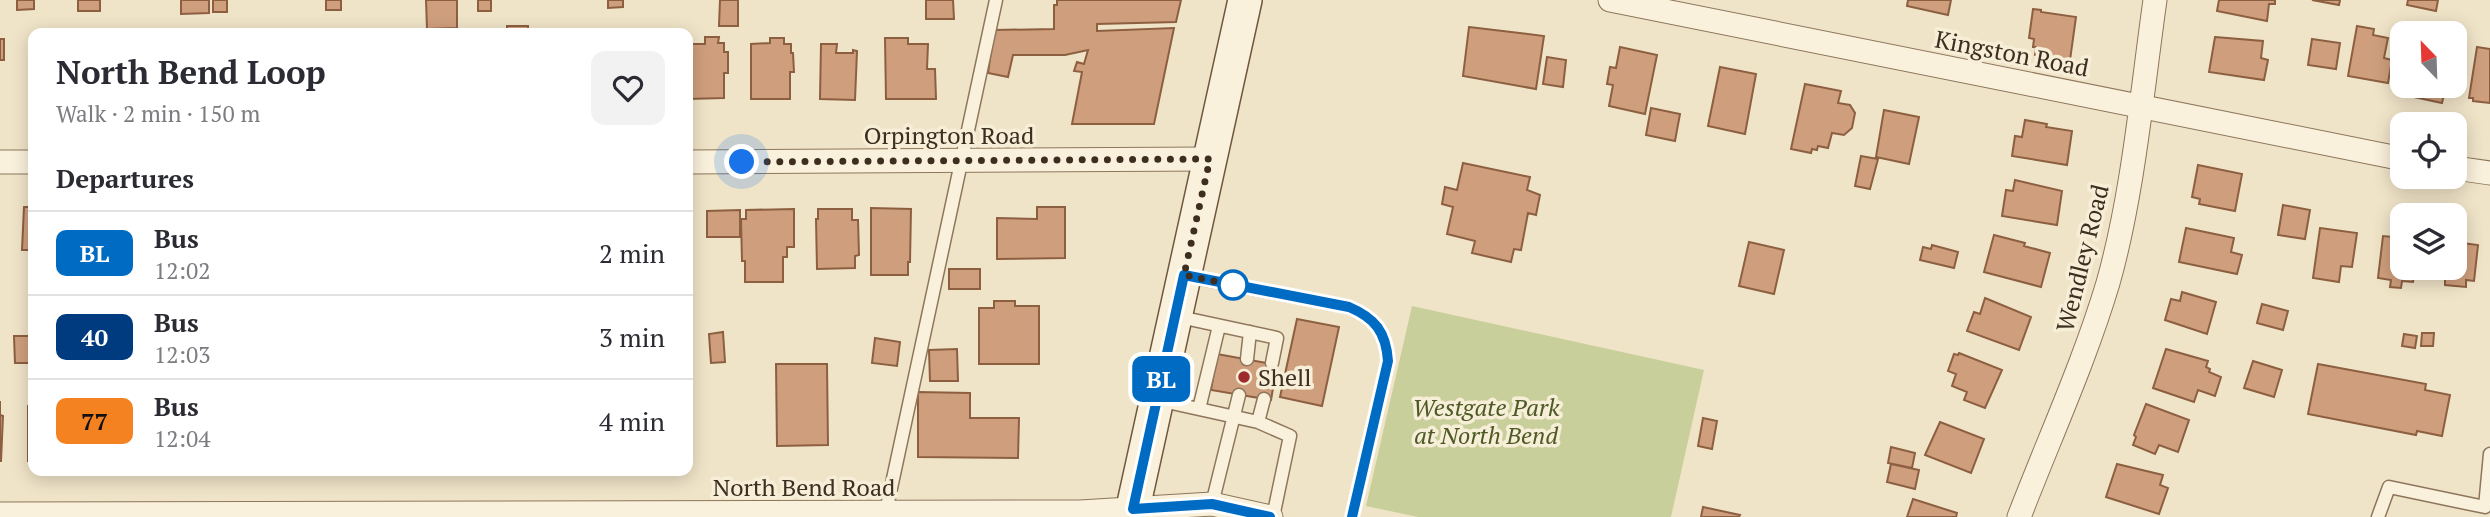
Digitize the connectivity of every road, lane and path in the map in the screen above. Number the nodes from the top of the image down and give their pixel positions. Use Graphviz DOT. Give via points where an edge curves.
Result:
graph roads {
  1 [pos="996,0"];
  2 [pos="1245,0"];
  3 [pos="1611,0"];
  4 [pos="2155,0"];
  5 [pos="2140,105"];
  6 [pos="2390,156"];
  7 [pos="1210,159"];
  8 [pos="0,162"];
  9 [pos="28,162"];
  10 [pos="693,162"];
  11 [pos="960,162"];
  12 [pos="2467,170"];
  13 [pos="2490,173"];
  14 [pos="1184,275"];
  15 [pos="1175,316"];
  16 [pos="1219,326"];
  17 [pos="1250,332"];
  18 [pos="1247,359"];
  19 [pos="1272,363"];
  20 [pos="1239,395"];
  21 [pos="1264,399"];
  22 [pos="1157,400"];
  23 [pos="1199,409"];
  24 [pos="1233,416"];
  25 [pos="1258,422"];
  26 [pos="2490,454"];
  27 [pos="1212,504"];
  28 [pos="1185,511"];
  29 [pos="1132,513"];
  30 [pos="0,514"];
  31 [pos="886,515"];
  32 [pos="1272,517"];
  33 [pos="1352,517"];
  34 [pos="2019,517"];
  35 [pos="2378,517"];
  1 -- 11 [label="lane"];
  2 -- 7 [label="main road"];
  3 -- 5 [label="street, Kingston Road"];
  4 -- 5 [label="street, Wendley Road"];
  5 -- 6 [label="street, Kingston Road"];
  5 -- 34 [label="street, Wendley Road" via="2108,281 2086,352"];
  7 -- 11 [label="street, Orpington Road"];
  7 -- 14 [label="main road"];
  8 -- 9 [label="street"];
  10 -- 11 [label="street, Orpington Road"];
  11 -- 31 [label="lane"];
  12 -- 13 [label="street"];
  14 -- 15 [label="main road"];
  14 -- 33 [label="lane" via="1349,307 1368,315 1377,327 1387,344 1388,361"];
  15 -- 16 [label="lane"];
  15 -- 22 [label="main road"];
  16 -- 17 [label="lane"];
  16 -- 23 [label="lane"];
  17 -- 18 [label="lane"];
  17 -- 19 [label="lane" via="1277,338"];
  20 -- 24 [label="lane"];
  21 -- 25 [label="lane"];
  22 -- 23 [label="lane"];
  22 -- 29 [label="main road"];
  23 -- 24 [label="lane"];
  24 -- 25 [label="lane"];
  24 -- 27 [label="lane"];
  25 -- 32 [label="lane" via="1290,436"];
  26 -- 35 [label="lane" via="2485,507 2389,487"];
  27 -- 28 [label="street, North Bend Road"];
  27 -- 32 [label="street, North Bend Road"];
  28 -- 29 [label="street, North Bend Road"];
  29 -- 31 [label="street, North Bend Road"];
  30 -- 31 [label="street, North Bend Road"];
}
